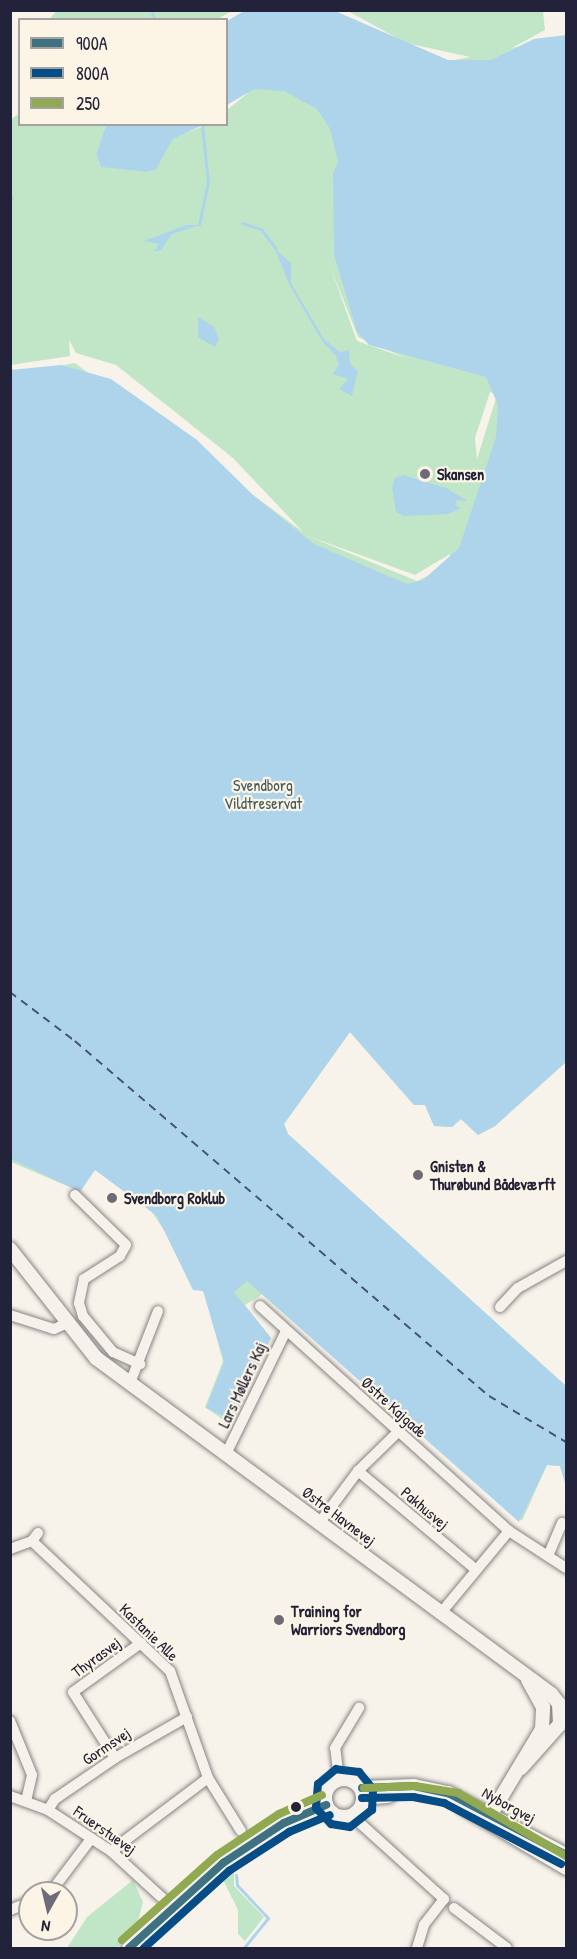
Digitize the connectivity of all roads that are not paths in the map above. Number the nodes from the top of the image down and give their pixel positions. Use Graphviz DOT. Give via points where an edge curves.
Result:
graph roads {
  1 [pos="75,1195"];
  2 [pos="10,1249"];
  3 [pos="567,1261"];
  4 [pos="260,1306"];
  5 [pos="500,1307"];
  6 [pos="158,1311"];
  7 [pos="10,1316"];
  8 [pos="65,1324"];
  9 [pos="286,1331"];
  10 [pos="140,1364"];
  11 [pos="130,1383"];
  12 [pos="399,1431"];
  13 [pos="227,1452"];
  14 [pos="357,1471"];
  15 [pos="320,1521"];
  16 [pos="562,1523"];
  17 [pos="509,1531"];
  18 [pos="10,1549"];
  19 [pos="548,1556"];
  20 [pos="474,1568"];
  21 [pos="567,1568"];
  22 [pos="440,1614"];
  23 [pos="141,1643"];
  24 [pos="530,1674"];
  25 [pos="359,1708"];
  26 [pos="564,1713"];
  27 [pos="545,1714"];
  28 [pos="187,1717"];
  29 [pos="10,1721"];
  30 [pos="115,1758"];
  31 [pos="521,1768"];
  32 [pos="208,1778"];
  33 [pos="339,1779"];
  34 [pos="363,1793"];
  35 [pos="10,1796"];
  36 [pos="27,1801"];
  37 [pos="326,1804"];
  38 [pos="48,1810"];
  39 [pos="351,1816"];
  40 [pos="490,1816"];
  41 [pos="241,1831"];
  42 [pos="91,1839"];
  43 [pos="111,1851"];
  44 [pos="567,1855"];
  45 [pos="567,1868"];
  46 [pos="59,1881"];
  47 [pos="171,1906"];
  48 [pos="454,1908"];
  49 [pos="129,1948"];
  50 [pos="417,1948"];
  51 [pos="507,1948"];
  1 -- 10 [label="street" via="126,1245 120,1256 84,1279 79,1303 83,1316 113,1352"];
  2 -- 8 [label="street, Østre Havnevej" via="32,1270"];
  3 -- 5 [label="street" via="518,1288"];
  4 -- 9 [label="street, Østre Kajgade"];
  6 -- 10 [label="street"];
  7 -- 8 [label="street" via="54,1329"];
  8 -- 11 [label="street, Østre Havnevej"];
  9 -- 12 [label="street, Østre Kajgade"];
  9 -- 13 [label="street, Lars Møllers Kaj"];
  10 -- 11 [label="street"];
  11 -- 13 [label="street, Østre Havnevej"];
  12 -- 14 [label="street"];
  12 -- 17 [label="street, Østre Kajgade"];
  13 -- 15 [label="street, Østre Havnevej"];
  14 -- 15 [label="street"];
  14 -- 20 [label="street, Pakhusvej"];
  15 -- 22 [label="street, Østre Havnevej"];
  16 -- 19 [label="street"];
  17 -- 19 [label="street, Østre Kajgade"];
  17 -- 20 [label="street"];
  18 -- 23 [label="street, Kastanie Alle" via="35,1537"];
  19 -- 21 [label="street, Østre Kajgade"];
  20 -- 22 [label="street"];
  22 -- 24 [label="street, Østre Havnevej"];
  23 -- 28 [label="street, Kastanie Alle" via="170,1671"];
  23 -- 30 [label="street, Thyrasvej" via="73,1692"];
  24 -- 26 [label="street, Østre Havnevej"];
  24 -- 27 [label="street, Østre Havnevej"];
  25 -- 33 [label="street" via="334,1748"];
  26 -- 27 [label="street"];
  26 -- 31 [label="street" via="556,1734"];
  27 -- 31 [label="street"];
  28 -- 30 [label="street, Gormsvej"];
  28 -- 32 [label="street, Kastanie Alle"];
  29 -- 36 [label="street" via="33,1775"];
  30 -- 38 [label="street, Gormsvej"];
  31 -- 40 [label="street"];
  32 -- 41 [label="street, Kastanie Alle"];
  32 -- 43 [label="street"];
  33 -- 34 [label="street"];
  33 -- 37 [label="street" via="327,1789"];
  34 -- 39 [label="street"];
  34 -- 40 [label="street, Nyborgvej" via="425,1788"];
  35 -- 36 [label="street, Fruerstuevej"];
  36 -- 38 [label="street, Fruerstuevej"];
  37 -- 39 [label="street" via="336,1815"];
  37 -- 47 [label="street" via="251,1842"];
  38 -- 42 [label="street, Fruerstuevej"];
  39 -- 50 [label="street" via="444,1899 424,1925"];
  40 -- 44 [label="street, Nyborgvej"];
  40 -- 45 [label="street, Nyborgvej"];
  42 -- 43 [label="street, Fruerstuevej"];
  42 -- 46 [label="street"];
  43 -- 47 [label="street, Fruerstuevej"];
  47 -- 49 [label="street"];
  48 -- 51 [label="street"];
}
